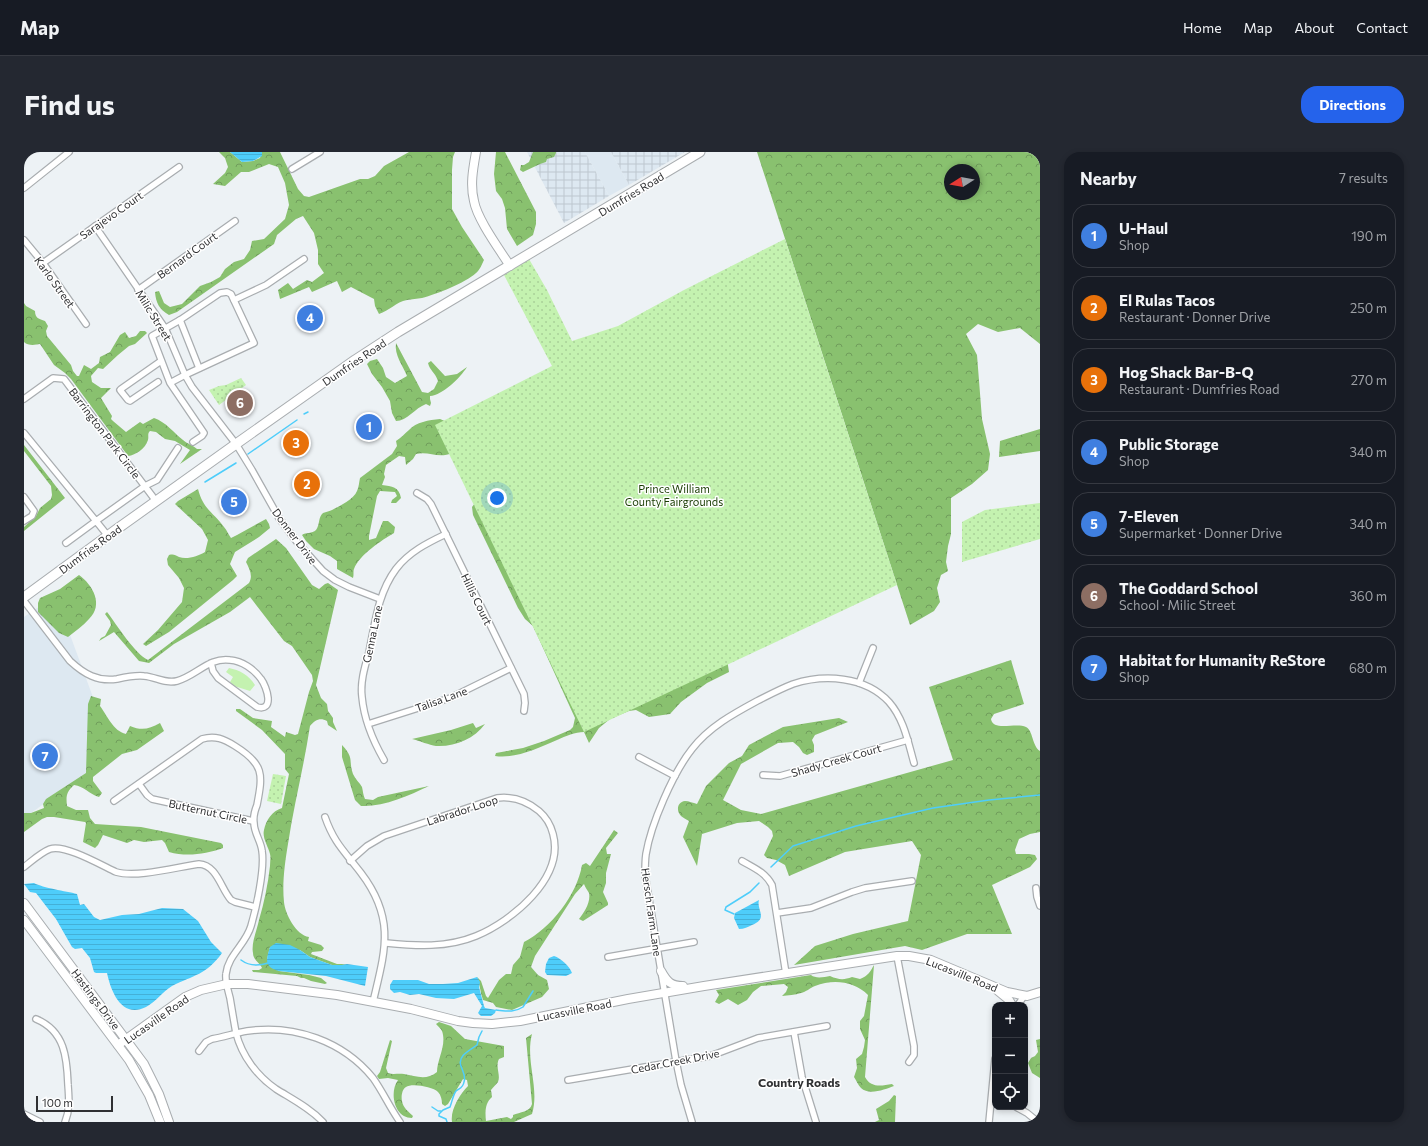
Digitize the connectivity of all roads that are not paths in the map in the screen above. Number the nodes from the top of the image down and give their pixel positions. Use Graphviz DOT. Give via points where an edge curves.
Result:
graph roads {
  1 [pos="69,152"];
  2 [pos="476,152"];
  3 [pos="700,152"];
  4 [pos="317,153"];
  5 [pos="179,167"];
  6 [pos="292,169"];
  7 [pos="24,188"];
  8 [pos="235,221"];
  9 [pos="95,226"];
  10 [pos="24,240"];
  11 [pos="304,259"];
  12 [pos="43,263"];
  13 [pos="510,266"];
  14 [pos="138,290"];
  15 [pos="234,300"];
  16 [pos="180,320"];
  17 [pos="86,324"];
  18 [pos="165,328"];
  19 [pos="161,361"];
  20 [pos="199,368"];
  21 [pos="185,375"];
  22 [pos="158,382"];
  23 [pos="170,383"];
  24 [pos="24,399"];
  25 [pos="24,433"];
  26 [pos="193,442"];
  27 [pos="236,444"];
  28 [pos="178,448"];
  29 [pos="144,486"];
  30 [pos="418,493"];
  31 [pos="24,497"];
  32 [pos="156,501"];
  33 [pos="24,521"];
  34 [pos="96,521"];
  35 [pos="446,534"];
  36 [pos="108,536"];
  37 [pos="66,543"];
  38 [pos="24,597"];
  39 [pos="380,599"];
  40 [pos="24,601"];
  41 [pos="873,648"];
  42 [pos="210,663"];
  43 [pos="511,668"];
  44 [pos="859,683"];
  45 [pos="524,711"];
  46 [pos="368,724"];
  47 [pos="908,740"];
  48 [pos="639,757"];
  49 [pos="384,760"];
  50 [pos="914,763"];
  51 [pos="675,776"];
  52 [pos="763,776"];
  53 [pos="139,784"];
  54 [pos="114,801"];
  55 [pos="325,817"];
  56 [pos="253,821"];
  57 [pos="350,861"];
  58 [pos="742,862"];
  59 [pos="24,867"];
  60 [pos="912,881"];
  61 [pos="1036,888"];
  62 [pos="24,903"];
  63 [pos="1040,906"];
  64 [pos="255,907"];
  65 [pos="777,913"];
  66 [pos="24,920"];
  67 [pos="694,942"];
  68 [pos="386,943"];
  69 [pos="657,948"];
  70 [pos="897,956"];
  71 [pos="608,957"];
  72 [pos="661,972"];
  73 [pos="786,974"];
  74 [pos="227,984"];
  75 [pos="704,986"];
  76 [pos="993,987"];
  77 [pos="1040,992"];
  78 [pos="665,993"];
  79 [pos="1024,996"];
  80 [pos="373,1002"];
  81 [pos="1010,1002"];
  82 [pos="1020,1002"];
  83 [pos="36,1019"];
  84 [pos="827,1026"];
  85 [pos="794,1032"];
  86 [pos="236,1034"];
  87 [pos="126,1040"];
  88 [pos="118,1046"];
  89 [pos="199,1051"];
  90 [pos="676,1061"];
  91 [pos="909,1062"];
  92 [pos="568,1080"];
  93 [pos="992,1108"];
  94 [pos="1022,1110"];
  95 [pos="24,1114"];
  96 [pos="40,1122"];
  97 [pos="65,1122"];
  98 [pos="160,1122"];
  99 [pos="170,1122"];
  100 [pos="323,1122"];
  101 [pos="400,1122"];
  102 [pos="692,1122"];
  103 [pos="816,1122"];
  104 [pos="989,1122"];
  105 [pos="1038,1122"];
  1 -- 7 [label="street"];
  2 -- 13 [label="street" via="472,178 474,204"];
  3 -- 13 [label="main road, Dumfries Road"];
  4 -- 6 [label="street"];
  5 -- 9 [label="street, Sarajevo Court"];
  8 -- 14 [label="street, Bernard Court"];
  9 -- 12 [label="street, Sarajevo Court"];
  9 -- 14 [label="street, Milic Street"];
  10 -- 12 [label="street, Karlo Street"];
  11 -- 15 [label="street" via="266,285"];
  12 -- 17 [label="street, Karlo Street"];
  13 -- 27 [label="main road, Dumfries Road" via="398,332"];
  14 -- 18 [label="street, Milic Street"];
  15 -- 16 [label="street" via="231,294 220,293"];
  15 -- 20 [label="street" via="254,343"];
  16 -- 18 [label="street"];
  16 -- 20 [label="street"];
  18 -- 19 [label="street" via="152,336"];
  18 -- 21 [label="street, Milic Street"];
  19 -- 22 [label="street" via="120,390 130,401"];
  19 -- 23 [label="street"];
  20 -- 21 [label="street"];
  21 -- 23 [label="street"];
  21 -- 27 [label="street, Milic Street"];
  23 -- 26 [label="street" via="204,433"];
  24 -- 29 [label="street, Barrington Park Circle" via="53,378 64,379"];
  25 -- 34 [label="street"];
  27 -- 32 [label="main road, Dumfries Road"];
  27 -- 39 [label="street, Donner Drive" via="279,518 308,556 335,580"];
  28 -- 29 [label="street" via="160,477"];
  29 -- 32 [label="street, Barrington Park Circle"];
  29 -- 34 [label="street, Barrington Park Circle"];
  30 -- 35 [label="street, Hillis Court" via="431,504"];
  31 -- 33 [label="street" via="34,511 32,516"];
  32 -- 36 [label="main road, Dumfries Road"];
  34 -- 36 [label="street"];
  34 -- 37 [label="street, Barrington Park Circle"];
  35 -- 39 [label="street, Genna Lane" via="418,549 403,561 389,579"];
  35 -- 43 [label="street, Hillis Court"];
  36 -- 38 [label="main road, Dumfries Road"];
  39 -- 46 [label="street, Genna Lane" via="362,687"];
  40 -- 42 [label="street" via="70,661 96,678 112,680 149,676 170,682 183,679"];
  41 -- 44 [label="street"];
  42 -- 42 [label="street" via="234,661 254,671 265,686 267,706 257,707 218,678"];
  43 -- 45 [label="street, Hillis Court" via="525,697"];
  43 -- 46 [label="street, Talisa Lane" via="450,698"];
  44 -- 47 [label="street, Hersch Farm Lane" via="873,689 888,701 902,722"];
  44 -- 51 [label="street, Hersch Farm Lane" via="838,678 803,682 747,706 722,721 701,739"];
  46 -- 49 [label="street, Genna Lane"];
  47 -- 50 [label="street, Hersch Farm Lane"];
  47 -- 52 [label="street, Shady Creek Court" via="780,776"];
  48 -- 51 [label="street"];
  51 -- 69 [label="street, Hersch Farm Lane" via="657,819 646,855 646,886"];
  53 -- 54 [label="street, Butternut Circle"];
  53 -- 56 [label="street, Butternut Circle" via="152,799"];
  53 -- 56 [label="street, Butternut Circle" via="202,739 224,739 252,758 259,769 260,790"];
  55 -- 57 [label="street" via="334,838"];
  56 -- 64 [label="street" via="263,858"];
  57 -- 68 [label="street" via="367,882 379,903"];
  57 -- 68 [label="street, Labrador Loop" via="367,846 384,836 497,798 519,799 534,807 552,830 555,851 546,877 520,908 498,924 475,936 452,943"];
  58 -- 65 [label="street" via="760,871 769,880 773,888"];
  59 -- 64 [label="street" via="44,852 58,848 123,874 204,864 212,870 231,900"];
  60 -- 65 [label="street" via="858,890 811,908"];
  61 -- 63 [label="street"];
  62 -- 87 [label="street, Hastings Drive"];
  64 -- 74 [label="street" via="248,934 227,967"];
  65 -- 73 [label="street"];
  66 -- 88 [label="street, Hastings Drive"];
  67 -- 69 [label="street"];
  68 -- 80 [label="street"];
  69 -- 71 [label="street"];
  69 -- 72 [label="street, Hersch Farm Lane"];
  70 -- 73 [label="street, Lucasville Road"];
  70 -- 76 [label="street, Lucasville Road" via="931,960"];
  70 -- 91 [label="street" via="914,1046 914,1055"];
  72 -- 75 [label="street" via="673,985"];
  72 -- 78 [label="street, Hersch Farm Lane"];
  73 -- 75 [label="street, Lucasville Road"];
  74 -- 80 [label="street, Lucasville Road" via="282,988"];
  74 -- 86 [label="street"];
  74 -- 87 [label="street, Lucasville Road" via="190,994"];
  75 -- 78 [label="street, Lucasville Road"];
  76 -- 79 [label="street, Lucasville Road"];
  76 -- 81 [label="street"];
  77 -- 79 [label="street, Lucasville Road"];
  78 -- 80 [label="street, Lucasville Road" via="492,1024 458,1021"];
  78 -- 90 [label="street, Hersch Farm Lane"];
  79 -- 82 [label="street"];
  83 -- 97 [label="street" via="50,1027 65,1053 69,1104"];
  84 -- 85 [label="street, Cedar Creek Drive"];
  85 -- 90 [label="street, Cedar Creek Drive" via="758,1038 716,1054"];
  85 -- 103 [label="street" via="802,1077"];
  86 -- 89 [label="street" via="212,1039"];
  86 -- 100 [label="street" via="244,1053 260,1075"];
  86 -- 101 [label="street" via="260,1030 286,1030 307,1035 333,1046 354,1059 372,1078"];
  87 -- 88 [label="street, Lucasville Road"];
  87 -- 99 [label="street, Hastings Drive" via="151,1077"];
  88 -- 98 [label="street, Hastings Drive" via="140,1078"];
  90 -- 92 [label="street, Cedar Creek Drive"];
  90 -- 102 [label="street, Hersch Farm Lane"];
  93 -- 104 [label="street"];
  94 -- 105 [label="street"];
  95 -- 96 [label="street"];
}
